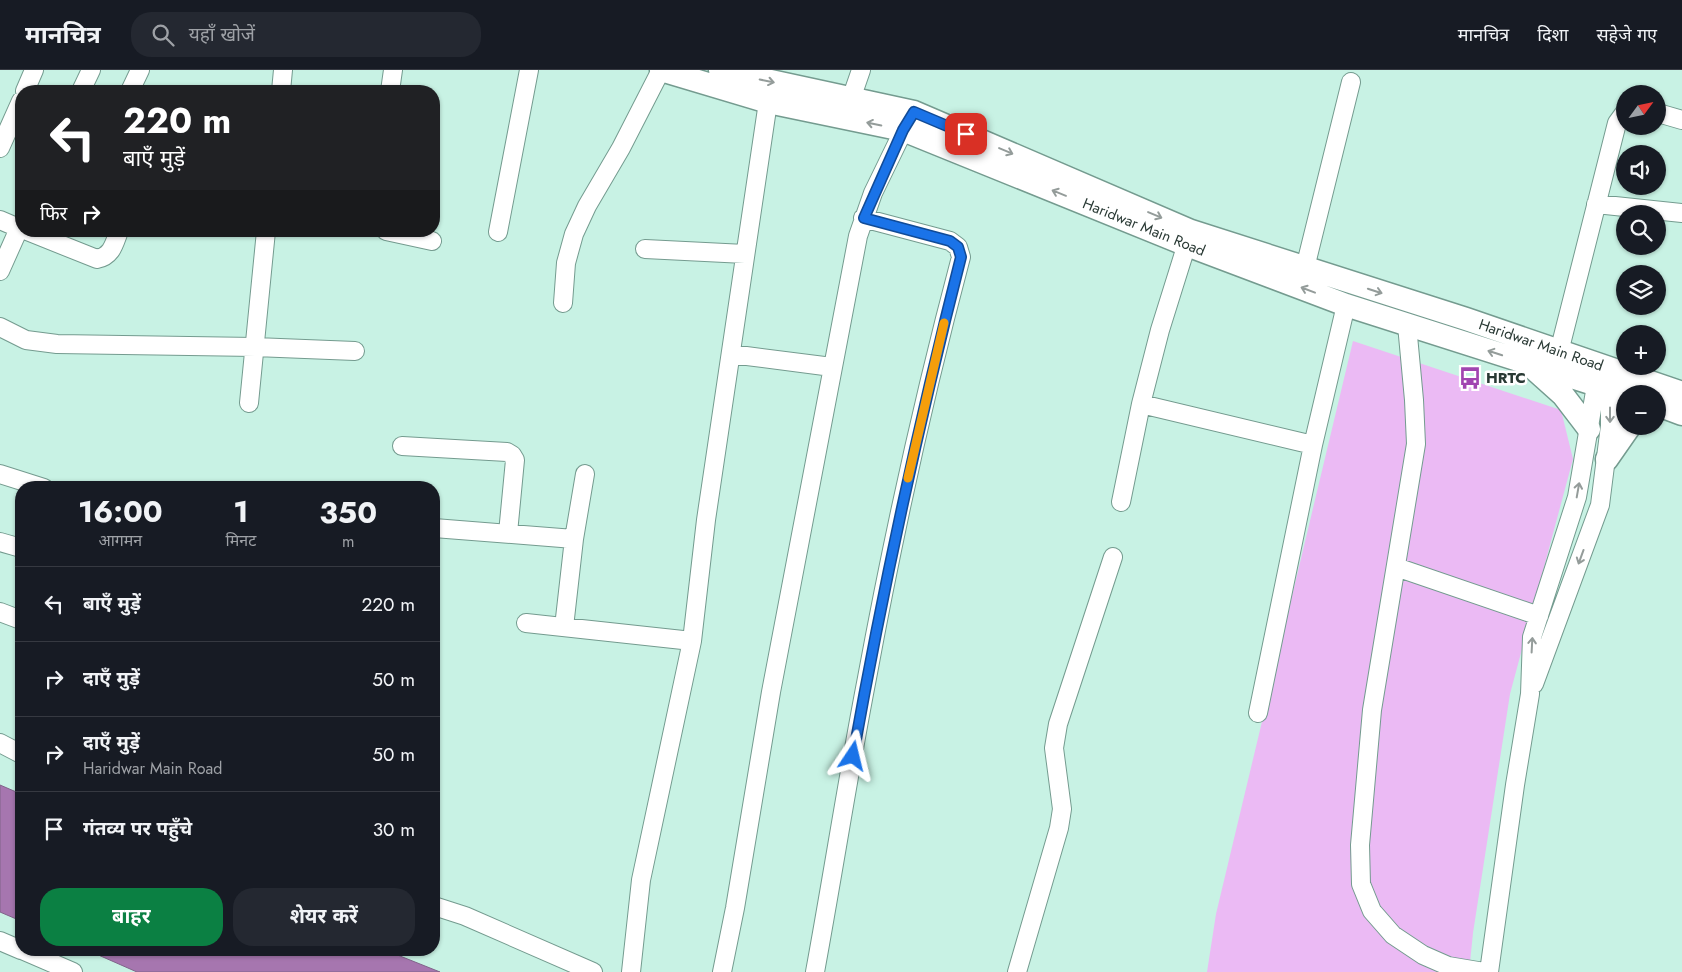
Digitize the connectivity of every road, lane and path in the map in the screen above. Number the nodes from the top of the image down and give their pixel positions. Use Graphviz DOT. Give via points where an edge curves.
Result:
graph roads {
  1 [pos="34,70"];
  2 [pos="91,70"];
  3 [pos="140,70"];
  4 [pos="283,70"];
  5 [pos="393,70"];
  6 [pos="529,70"];
  7 [pos="661,70"];
  8 [pos="861,70"];
  9 [pos="726,71"];
  10 [pos="1351,82"];
  11 [pos="28,85"];
  12 [pos="84,85"];
  13 [pos="133,85"];
  14 [pos="282,85"];
  15 [pos="391,85"];
  16 [pos="851,99"];
  17 [pos="768,102"];
  18 [pos="1666,115"];
  19 [pos="11,119"];
  20 [pos="1682,120"];
  21 [pos="908,121"];
  22 [pos="1616,127"];
  23 [pos="0,148"];
  24 [pos="1596,204"];
  25 [pos="1682,214"];
  26 [pos="864,218"];
  27 [pos="0,220"];
  28 [pos="15,225"];
  29 [pos="498,232"];
  30 [pos="17,237"];
  31 [pos="44,237"];
  32 [pos="117,237"];
  33 [pos="265,237"];
  34 [pos="417,237"];
  35 [pos="1189,238"];
  36 [pos="432,240"];
  37 [pos="645,249"];
  38 [pos="745,254"];
  39 [pos="1305,268"];
  40 [pos="0,271"];
  41 [pos="563,303"];
  42 [pos="1346,305"];
  43 [pos="1407,325"];
  44 [pos="0,328"];
  45 [pos="255,347"];
  46 [pos="355,351"];
  47 [pos="1559,352"];
  48 [pos="731,354"];
  49 [pos="1529,364"];
  50 [pos="832,367"];
  51 [pos="1610,381"];
  52 [pos="1682,393"];
  53 [pos="248,403"];
  54 [pos="1141,404"];
  55 [pos="1666,408"];
  56 [pos="1682,414"];
  57 [pos="1589,429"];
  58 [pos="1624,435"];
  59 [pos="1313,445"];
  60 [pos="402,446"];
  61 [pos="1607,459"];
  62 [pos="0,474"];
  63 [pos="585,474"];
  64 [pos="22,481"];
  65 [pos="1121,502"];
  66 [pos="440,528"];
  67 [pos="508,533"];
  68 [pos="574,539"];
  69 [pos="0,542"];
  70 [pos="15,546"];
  71 [pos="1113,558"];
  72 [pos="1396,567"];
  73 [pos="0,612"];
  74 [pos="1539,616"];
  75 [pos="15,618"];
  76 [pos="526,623"];
  77 [pos="564,626"];
  78 [pos="692,641"];
  79 [pos="1530,694"];
  80 [pos="1258,712"];
  81 [pos="0,743"];
  82 [pos="15,751"];
  83 [pos="440,908"];
  84 [pos="0,941"];
  85 [pos="15,947"];
  86 [pos="35,956"];
  87 [pos="73,972"];
  88 [pos="593,972"];
  89 [pos="632,972"];
  90 [pos="722,972"];
  91 [pos="815,972"];
  92 [pos="1017,972"];
  93 [pos="1484,972"];
  94 [pos="1489,972"];
  1 -- 11 [label="street"];
  2 -- 12 [label="street"];
  3 -- 13 [label="street"];
  4 -- 14 [label="street"];
  5 -- 15 [label="street"];
  6 -- 29 [label="street"];
  7 -- 17 [label="main road, Haridwar Main Road"];
  7 -- 41 [label="street" via="574,234 566,263"];
  8 -- 16 [label="street"];
  9 -- 16 [label="main road, Haridwar Main Road, one-way"];
  10 -- 39 [label="street"];
  16 -- 21 [label="main road, Haridwar Main Road"];
  21 -- 17 [label="main road, Haridwar Main Road, one-way"];
  17 -- 38 [label="street"];
  18 -- 20 [label="street"];
  19 -- 23 [label="street"];
  21 -- 26 [label="street"];
  21 -- 35 [label="main road, Haridwar Main Road"];
  22 -- 24 [label="street"];
  24 -- 25 [label="street"];
  24 -- 47 [label="street"];
  26 -- 50 [label="street"];
  26 -- 91 [label="street" via="950,241 958,247 961,257 894,537"];
  27 -- 28 [label="street"];
  30 -- 40 [label="street"];
  31 -- 32 [label="street" via="97,259 112,251"];
  33 -- 45 [label="street"];
  34 -- 36 [label="street"];
  35 -- 39 [label="main road, Haridwar Main Road"];
  42 -- 35 [label="main road, Haridwar Main Road, one-way"];
  35 -- 54 [label="street"];
  37 -- 38 [label="street"];
  38 -- 48 [label="street"];
  39 -- 47 [label="main road, Haridwar Main Road, one-way"];
  42 -- 43 [label="main road, Haridwar Main Road"];
  42 -- 59 [label="street"];
  49 -- 43 [label="main road, Haridwar Main Road, one-way"];
  43 -- 72 [label="street" via="1416,444"];
  44 -- 45 [label="street" via="26,340 57,344"];
  45 -- 46 [label="street"];
  45 -- 53 [label="street"];
  47 -- 51 [label="main road, Haridwar Main Road"];
  48 -- 50 [label="street"];
  48 -- 78 [label="street"];
  49 -- 51 [label="main road, Haridwar Main Road"];
  49 -- 57 [label="main road" via="1563,396"];
  50 -- 90 [label="street"];
  51 -- 52 [label="main road, Haridwar Main Road"];
  51 -- 57 [label="street"];
  51 -- 61 [label="street, one-way"];
  54 -- 59 [label="street"];
  54 -- 65 [label="street"];
  55 -- 56 [label="main road"];
  74 -- 57 [label="street, one-way" via="1577,497"];
  58 -- 61 [label="main road"];
  59 -- 80 [label="street"];
  60 -- 67 [label="street" via="507,452 512,455 515,460"];
  61 -- 79 [label="street, one-way" via="1600,505"];
  62 -- 64 [label="street"];
  63 -- 68 [label="street"];
  66 -- 67 [label="street"];
  67 -- 68 [label="street"];
  68 -- 77 [label="street"];
  69 -- 70 [label="street"];
  71 -- 92 [label="street" via="1058,724 1054,748 1062,809"];
  72 -- 74 [label="street"];
  72 -- 93 [label="street" via="1372,710 1360,845 1360,884 1372,911 1393,935 1423,955 1448,966"];
  73 -- 75 [label="street"];
  79 -- 74 [label="street, one-way" via="1532,637"];
  76 -- 77 [label="street"];
  77 -- 78 [label="street"];
  78 -- 89 [label="street" via="641,880"];
  79 -- 94 [label="street"];
  81 -- 82 [label="street"];
  83 -- 88 [label="street"];
  84 -- 85 [label="street"];
  86 -- 87 [label="street"];
}
